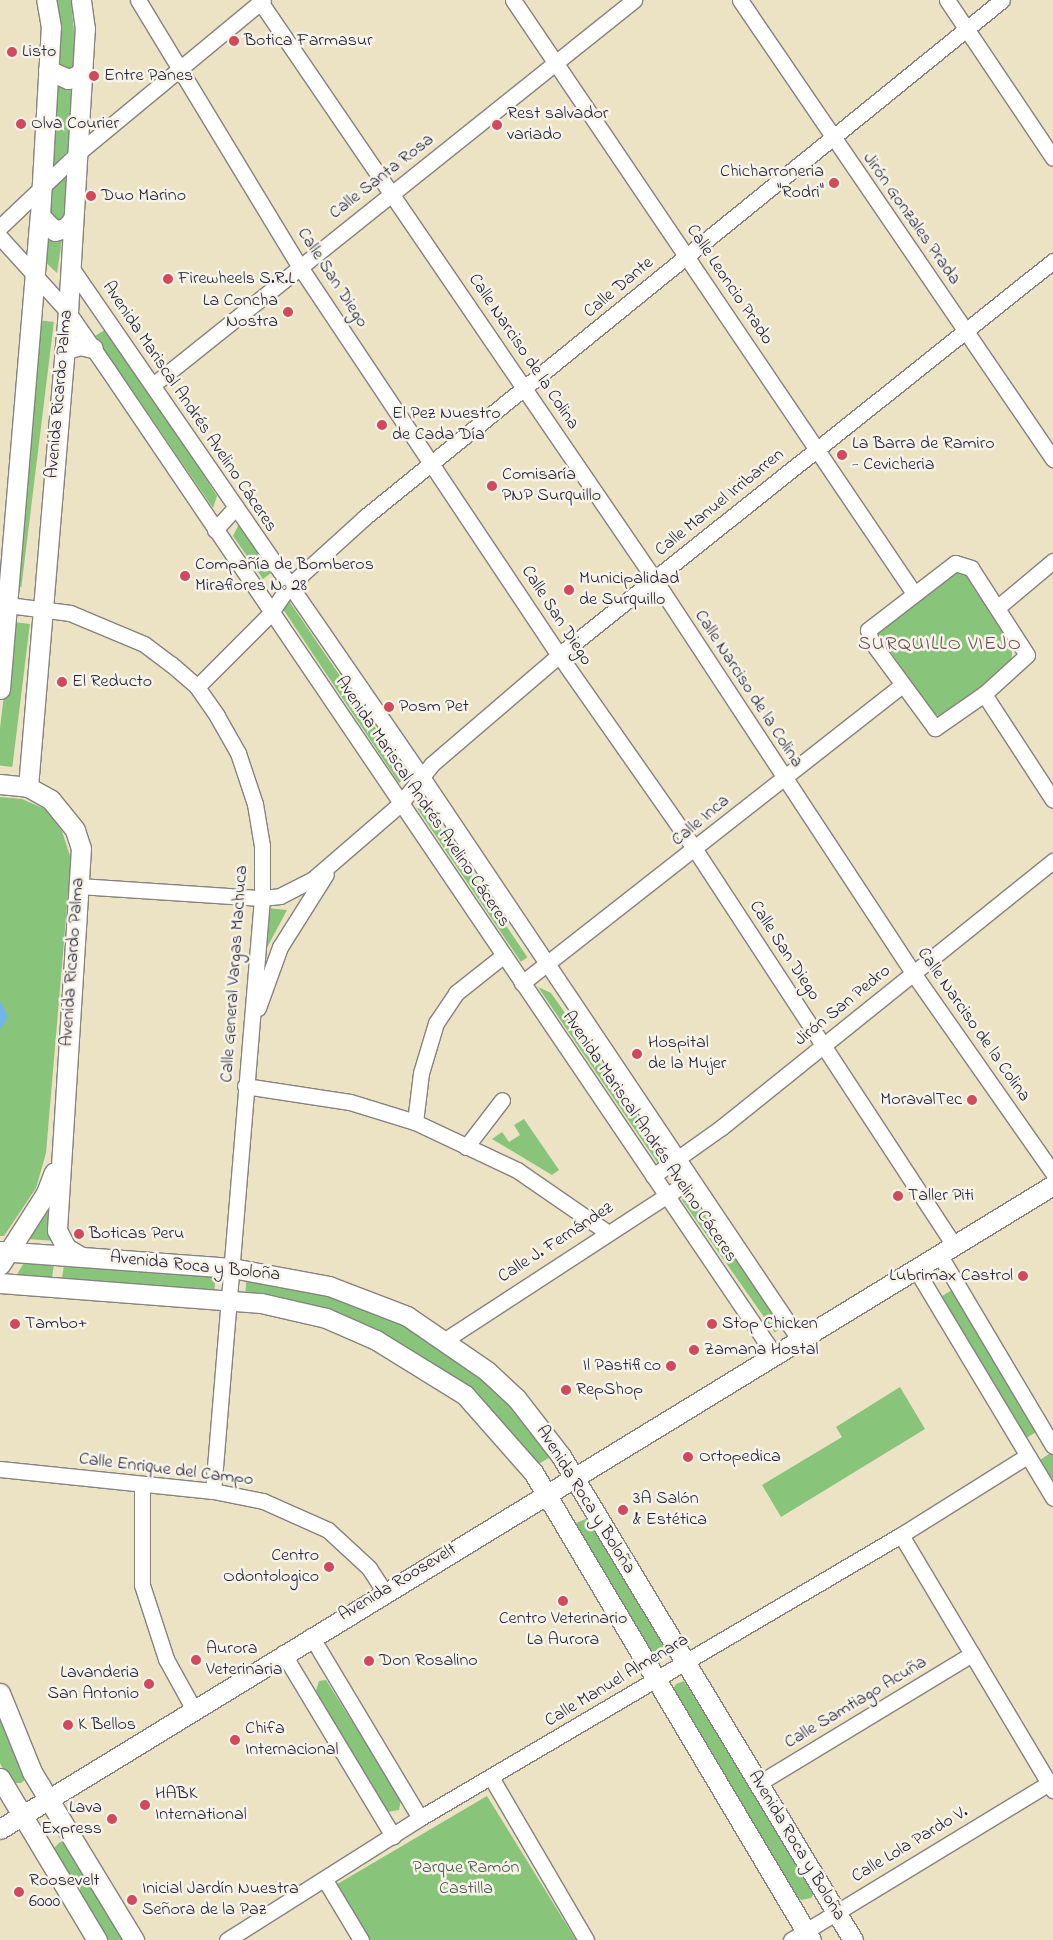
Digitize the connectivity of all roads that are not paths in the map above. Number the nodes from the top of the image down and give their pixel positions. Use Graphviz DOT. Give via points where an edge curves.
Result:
graph roads {
  1 [pos="46,0"];
  2 [pos="81,0"];
  3 [pos="138,0"];
  4 [pos="513,0"];
  5 [pos="634,0"];
  6 [pos="740,0"];
  7 [pos="948,0"];
  8 [pos="1002,0"];
  9 [pos="261,1"];
  10 [pos="966,28"];
  11 [pos="556,64"];
  12 [pos="180,65"];
  13 [pos="48,70"];
  14 [pos="82,73"];
  15 [pos="833,139"];
  16 [pos="78,153"];
  17 [pos="1053,158"];
  18 [pos="42,186"];
  19 [pos="392,194"];
  20 [pos="40,216"];
  21 [pos="72,220"];
  22 [pos="0,227"];
  23 [pos="0,237"];
  24 [pos="688,255"];
  25 [pos="1053,262"];
  26 [pos="298,264"];
  27 [pos="70,266"];
  28 [pos="35,274"];
  29 [pos="68,312"];
  30 [pos="966,332"];
  31 [pos="93,348"];
  32 [pos="64,350"];
  33 [pos="154,384"];
  34 [pos="526,388"];
  35 [pos="816,449"];
  36 [pos="1053,459"];
  37 [pos="432,460"];
  38 [pos="236,507"];
  39 [pos="215,530"];
  40 [pos="1053,561"];
  41 [pos="655,580"];
  42 [pos="289,586"];
  43 [pos="913,592"];
  44 [pos="3,604"];
  45 [pos="998,607"];
  46 [pos="40,608"];
  47 [pos="270,614"];
  48 [pos="559,655"];
  49 [pos="902,685"];
  50 [pos="197,687"];
  51 [pos="0,689"];
  52 [pos="984,694"];
  53 [pos="782,776"];
  54 [pos="422,777"];
  55 [pos="0,784"];
  56 [pos="28,787"];
  57 [pos="1053,800"];
  58 [pos="400,804"];
  59 [pos="696,851"];
  60 [pos="1053,861"];
  61 [pos="333,864"];
  62 [pos="78,886"];
  63 [pos="262,898"];
  64 [pos="504,955"];
  65 [pos="546,966"];
  66 [pos="914,973"];
  67 [pos="522,983"];
  68 [pos="251,1027"];
  69 [pos="824,1046"];
  70 [pos="245,1086"];
  71 [pos="502,1100"];
  72 [pos="416,1122"];
  73 [pos="466,1147"];
  74 [pos="58,1159"];
  75 [pos="676,1160"];
  76 [pos="1053,1173"];
  77 [pos="653,1176"];
  78 [pos="690,1180"];
  79 [pos="1053,1185"];
  80 [pos="666,1196"];
  81 [pos="600,1236"];
  82 [pos="947,1250"];
  83 [pos="3,1256"];
  84 [pos="75,1256"];
  85 [pos="232,1268"];
  86 [pos="915,1268"];
  87 [pos="0,1283"];
  88 [pos="69,1288"];
  89 [pos="229,1300"];
  90 [pos="798,1339"];
  91 [pos="445,1340"];
  92 [pos="774,1354"];
  93 [pos="1053,1446"];
  94 [pos="1027,1456"];
  95 [pos="0,1469"];
  96 [pos="574,1477"];
  97 [pos="142,1484"];
  98 [pos="213,1491"];
  99 [pos="546,1493"];
  100 [pos="1053,1498"];
  101 [pos="901,1536"];
  102 [pos="384,1591"];
  103 [pos="311,1636"];
  104 [pos="283,1653"];
  105 [pos="972,1654"];
  106 [pos="683,1663"];
  107 [pos="656,1679"];
  108 [pos="0,1693"];
  109 [pos="193,1708"];
  110 [pos="0,1778"];
  111 [pos="492,1778"];
  112 [pos="759,1783"];
  113 [pos="1052,1785"];
  114 [pos="48,1800"];
  115 [pos="21,1816"];
  116 [pos="420,1818"];
  117 [pos="0,1829"];
  118 [pos="393,1836"];
  119 [pos="325,1880"];
  120 [pos="835,1912"];
  121 [pos="802,1937"];
  122 [pos="98,1940"];
  123 [pos="134,1940"];
  124 [pos="227,1940"];
  125 [pos="360,1940"];
  126 [pos="586,1940"];
  127 [pos="853,1940"];
  1 -- 13 [label="main road, Avenida Ricardo Palma" via="51,18"];
  2 -- 14 [label="main road, Avenida Ricardo Palma"];
  3 -- 12 [label="street, Calle San Diego"];
  4 -- 11 [label="street, Calle Leoncio Prado"];
  5 -- 11 [label="street, Calle Santa Rosa"];
  6 -- 15 [label="street, Jirón Gonzales Prada"];
  7 -- 10 [label="street"];
  8 -- 10 [label="street, Calle Dante"];
  9 -- 12 [label="street"];
  9 -- 19 [label="street, Calle Narciso de la Colina"];
  10 -- 15 [label="street, Calle Dante"];
  10 -- 17 [label="street"];
  11 -- 19 [label="street, Calle Santa Rosa"];
  11 -- 24 [label="street, Calle Leoncio Prado"];
  12 -- 16 [label="street"];
  12 -- 26 [label="street, Calle San Diego"];
  13 -- 14 [label="main road" via="68,79"];
  13 -- 18 [label="main road, Avenida Ricardo Palma"];
  14 -- 16 [label="main road, Avenida Ricardo Palma"];
  15 -- 24 [label="street, Calle Dante"];
  15 -- 30 [label="street, Jirón Gonzales Prada"];
  16 -- 18 [label="street"];
  16 -- 21 [label="main road, Avenida Ricardo Palma"];
  18 -- 20 [label="main road, Avenida Ricardo Palma"];
  18 -- 22 [label="street"];
  19 -- 26 [label="street, Calle Santa Rosa"];
  19 -- 34 [label="street, Calle Narciso de la Colina"];
  20 -- 21 [label="main road" via="55,231 67,227"];
  20 -- 28 [label="main road, Avenida Ricardo Palma"];
  21 -- 27 [label="main road, Avenida Ricardo Palma"];
  23 -- 28 [label="street, Avenida Mariscal Andrés Avelino Cáceres"];
  24 -- 34 [label="street, Calle Dante"];
  24 -- 35 [label="street, Calle Leoncio Prado"];
  25 -- 30 [label="street, Calle Manuel Irribarren"];
  26 -- 33 [label="street, Calle Santa Rosa"];
  26 -- 37 [label="street, Calle San Diego"];
  27 -- 29 [label="main road, Avenida Ricardo Palma"];
  27 -- 33 [label="street, Avenida Mariscal Andrés Avelino Cáceres"];
  28 -- 29 [label="street, Avenida Mariscal Andrés Avelino Cáceres"];
  28 -- 44 [label="main road, Avenida Ricardo Palma"];
  29 -- 31 [label="street, Avenida Mariscal Andrés Avelino Cáceres"];
  29 -- 32 [label="main road, Avenida Ricardo Palma"];
  30 -- 35 [label="street, Calle Manuel Irribarren"];
  30 -- 36 [label="street, Jirón Gonzales Prada"];
  31 -- 32 [label="main road" via="80,345"];
  31 -- 39 [label="street, Avenida Mariscal Andrés Avelino Cáceres"];
  32 -- 46 [label="main road, Avenida Ricardo Palma"];
  33 -- 38 [label="street, Avenida Mariscal Andrés Avelino Cáceres"];
  34 -- 37 [label="street, Calle Dante"];
  34 -- 41 [label="street, Calle Narciso de la Colina"];
  35 -- 41 [label="street, Calle Manuel Irribarren"];
  35 -- 43 [label="street, Calle Leoncio Prado"];
  37 -- 42 [label="street, Calle Dante"];
  37 -- 48 [label="street, Calle San Diego"];
  38 -- 39 [label="street"];
  38 -- 42 [label="street, Avenida Mariscal Andrés Avelino Cáceres"];
  39 -- 47 [label="street, Avenida Mariscal Andrés Avelino Cáceres"];
  40 -- 45 [label="street"];
  41 -- 48 [label="street, Calle Manuel Irribarren"];
  41 -- 53 [label="street, Calle Narciso de la Colina"];
  42 -- 47 [label="street, Calle Dante"];
  42 -- 54 [label="street, Avenida Mariscal Andrés Avelino Cáceres"];
  43 -- 45 [label="street" via="950,565 961,563 971,568"];
  43 -- 49 [label="street" via="868,630"];
  44 -- 46 [label="street, Calle General Vargas Machuca"];
  44 -- 51 [label="main road, Avenida Ricardo Palma"];
  45 -- 52 [label="street" via="1027,655"];
  46 -- 50 [label="street, Calle General Vargas Machuca" via="70,612 121,632 144,644"];
  46 -- 56 [label="main road, Avenida Ricardo Palma"];
  47 -- 50 [label="street, Calle Dante"];
  47 -- 58 [label="street, Avenida Mariscal Andrés Avelino Cáceres"];
  48 -- 54 [label="street, Calle Manuel Irribarren"];
  48 -- 59 [label="street, Calle San Diego"];
  49 -- 52 [label="street" via="935,728"];
  49 -- 53 [label="street, Calle Inca"];
  50 -- 63 [label="street, Calle General Vargas Machuca" via="248,779 262,846"];
  52 -- 57 [label="street"];
  53 -- 59 [label="street, Calle Inca"];
  53 -- 66 [label="street, Calle Narciso de la Colina"];
  54 -- 58 [label="street, Calle Manuel Irribarren"];
  54 -- 65 [label="street, Avenida Mariscal Andrés Avelino Cáceres"];
  55 -- 56 [label="main road, Avenida Ricardo Palma"];
  56 -- 62 [label="main road, Avenida Ricardo Palma" via="50,800 75,830 81,848"];
  58 -- 61 [label="street, Calle Manuel Irribarren"];
  58 -- 64 [label="street, Avenida Mariscal Andrés Avelino Cáceres"];
  59 -- 65 [label="street, Calle Inca"];
  59 -- 69 [label="street, Calle San Diego"];
  60 -- 66 [label="street, Jirón San Pedro"];
  61 -- 63 [label="street, Calle Manuel Irribarren" via="301,886"];
  61 -- 68 [label="street, Calle Manuel Irribarren" via="280,947"];
  62 -- 63 [label="street, Calle Manuel Irribarren"];
  62 -- 74 [label="main road, Avenida Ricardo Palma"];
  63 -- 68 [label="street, Calle General Vargas Machuca"];
  64 -- 67 [label="street, Avenida Mariscal Andrés Avelino Cáceres"];
  64 -- 72 [label="street" via="456,993 436,1023 421,1073"];
  65 -- 67 [label="street, Calle Inca"];
  65 -- 75 [label="street, Avenida Mariscal Andrés Avelino Cáceres"];
  66 -- 69 [label="street, Jirón San Pedro"];
  66 -- 76 [label="street, Calle Narciso de la Colina"];
  67 -- 77 [label="street, Avenida Mariscal Andrés Avelino Cáceres"];
  68 -- 70 [label="street, Calle General Vargas Machuca"];
  69 -- 75 [label="street, Jirón San Pedro"];
  69 -- 82 [label="street, Calle San Diego"];
  70 -- 72 [label="street" via="350,1102"];
  70 -- 85 [label="street, Calle General Vargas Machuca"];
  71 -- 73 [label="street"];
  72 -- 73 [label="street"];
  73 -- 81 [label="street" via="516,1170 589,1219"];
  74 -- 83 [label="main road, Avenida Ricardo Palma" via="46,1193"];
  74 -- 84 [label="main road, Avenida Ricardo Palma" via="57,1230 66,1248"];
  75 -- 77 [label="street, Jirón San Pedro"];
  75 -- 78 [label="street, Avenida Mariscal Andrés Avelino Cáceres"];
  77 -- 80 [label="street, Avenida Mariscal Andrés Avelino Cáceres"];
  78 -- 80 [label="street, Calle J. Fernández"];
  78 -- 90 [label="street, Avenida Mariscal Andrés Avelino Cáceres"];
  79 -- 82 [label="main road, Avenida Roosevelt"];
  80 -- 81 [label="street, Calle J. Fernández"];
  80 -- 92 [label="street, Avenida Mariscal Andrés Avelino Cáceres"];
  81 -- 91 [label="street, Calle J. Fernández"];
  82 -- 86 [label="main road, Avenida Roosevelt"];
  82 -- 93 [label="street, Calle San Diego"];
  83 -- 84 [label="main road, Avenida Roca y Boloña"];
  84 -- 85 [label="main road, Avenida Roca y Boloña"];
  84 -- 88 [label="main road" via="63,1258 56,1271"];
  85 -- 89 [label="street, Calle General Vargas Machuca"];
  85 -- 91 [label="main road, Avenida Roca y Boloña" via="281,1274 362,1297"];
  86 -- 90 [label="main road, Avenida Roosevelt"];
  86 -- 94 [label="street"];
  87 -- 88 [label="main road, Avenida Roca y Boloña"];
  88 -- 89 [label="main road, Avenida Roca y Boloña"];
  89 -- 98 [label="street, Calle General Vargas Machuca"];
  89 -- 99 [label="main road, Avenida Roca y Boloña" via="326,1318 429,1370 482,1412"];
  90 -- 92 [label="main road, Avenida Roosevelt"];
  91 -- 96 [label="main road, Avenida Roca y Boloña" via="517,1399"];
  92 -- 96 [label="main road, Avenida Roosevelt"];
  94 -- 100 [label="street"];
  94 -- 101 [label="street, Calle Manuel Almenara"];
  95 -- 97 [label="street, Calle Enrique del Campo"];
  96 -- 99 [label="main road, Avenida Roosevelt"];
  96 -- 106 [label="main road, Avenida Roca y Boloña"];
  97 -- 98 [label="street, Calle Enrique del Campo"];
  97 -- 109 [label="street" via="142,1585 163,1650"];
  98 -- 102 [label="street, Calle Enrique del Campo" via="263,1501 328,1530 369,1568"];
  99 -- 102 [label="main road, Avenida Roosevelt"];
  99 -- 107 [label="main road, Avenida Roca y Boloña"];
  101 -- 105 [label="street"];
  101 -- 106 [label="street, Calle Manuel Almenara"];
  102 -- 103 [label="main road, Avenida Roosevelt"];
  103 -- 104 [label="main road, Avenida Roosevelt"];
  103 -- 116 [label="street"];
  104 -- 109 [label="main road, Avenida Roosevelt"];
  104 -- 118 [label="street"];
  105 -- 112 [label="street, Calle Samtiago Acuña"];
  105 -- 113 [label="street"];
  106 -- 107 [label="street, Calle Manuel Almenara"];
  106 -- 112 [label="main road, Avenida Roca y Boloña"];
  107 -- 111 [label="street, Calle Manuel Almenara"];
  107 -- 121 [label="main road, Avenida Roca y Boloña"];
  108 -- 114 [label="main road" via="13,1731"];
  109 -- 114 [label="main road, Avenida Roosevelt"];
  110 -- 115 [label="main road"];
  111 -- 116 [label="street, Calle Manuel Almenara"];
  111 -- 126 [label="street"];
  112 -- 120 [label="main road, Avenida Roca y Boloña"];
  113 -- 120 [label="street, Calle Lola Pardo V."];
  114 -- 115 [label="main road, Avenida Roosevelt"];
  114 -- 123 [label="main road"];
  115 -- 117 [label="main road, Avenida Roosevelt"];
  115 -- 122 [label="main road"];
  116 -- 118 [label="street, Calle Manuel Almenara"];
  118 -- 119 [label="street, Calle Manuel Almenara"];
  119 -- 124 [label="street, Calle Manuel Almenara"];
  119 -- 125 [label="street"];
  120 -- 121 [label="street, Calle Lola Pardo V."];
  120 -- 127 [label="main road, Avenida Roca y Boloña"];
}
